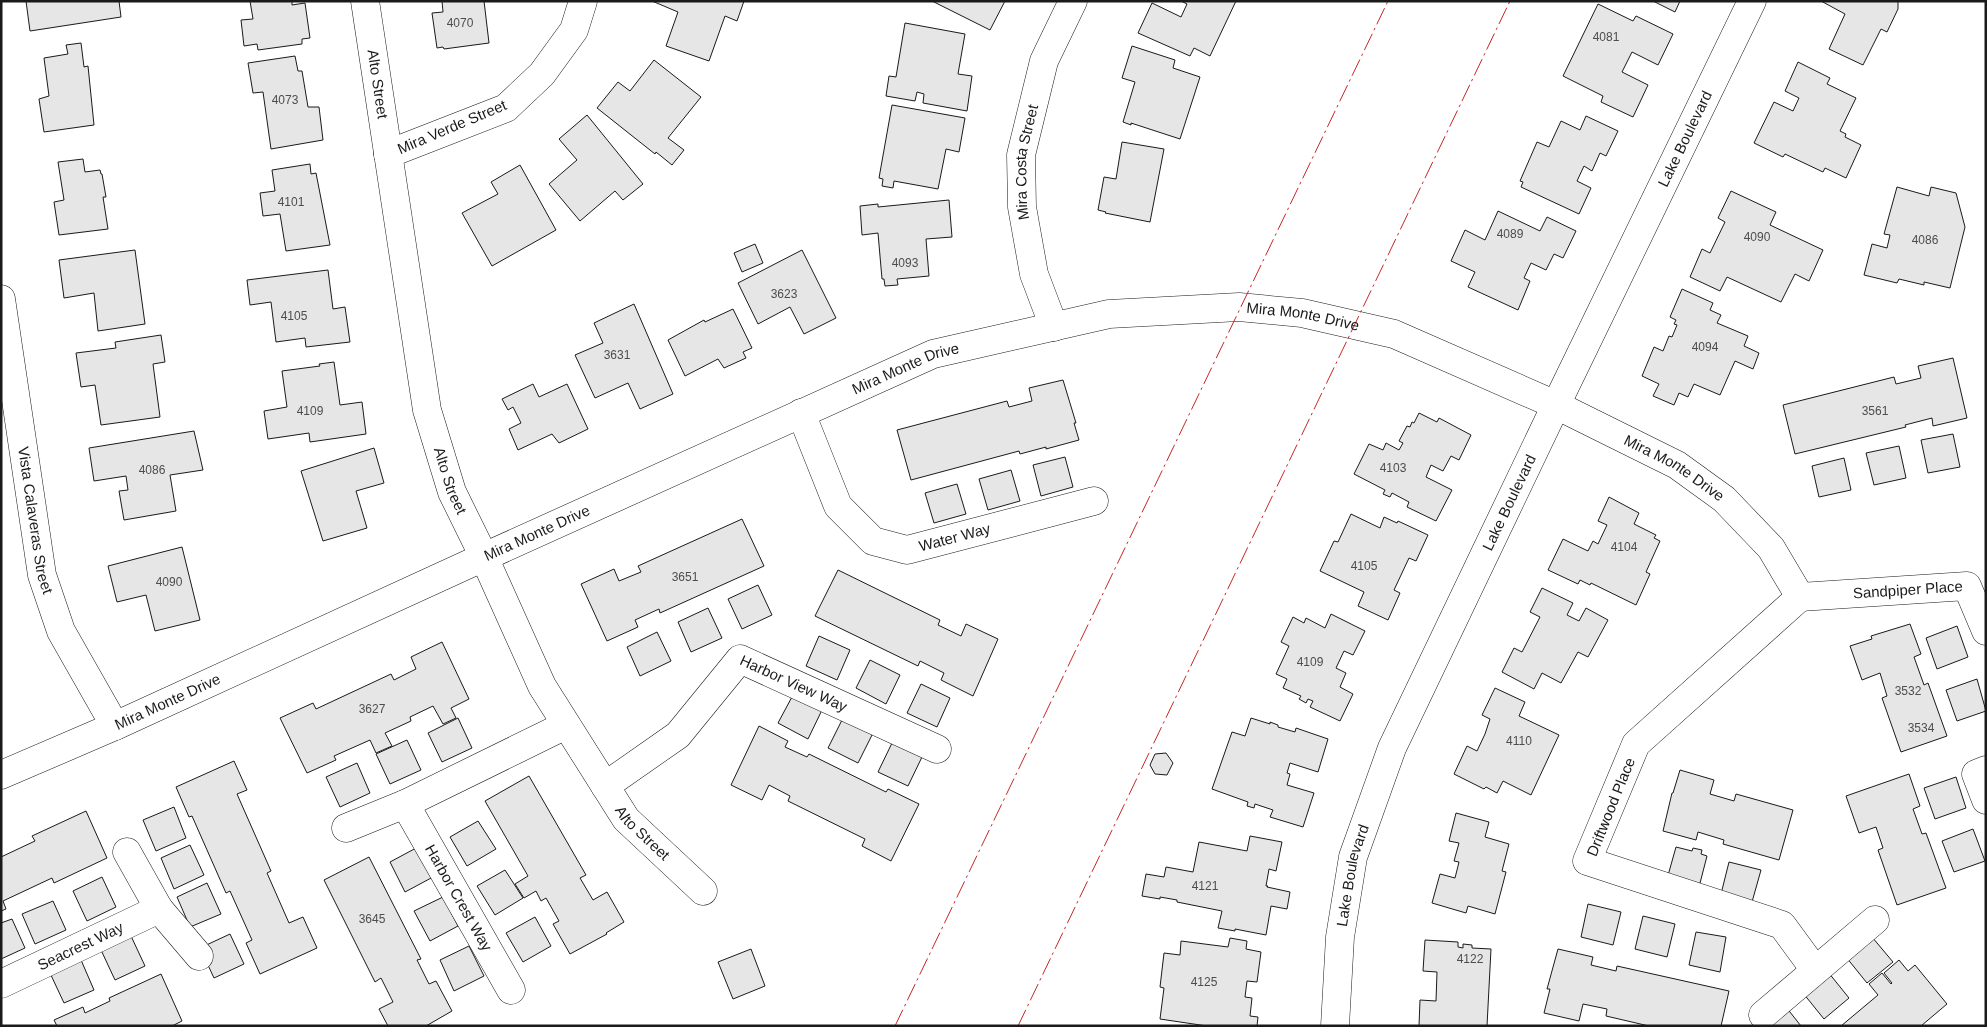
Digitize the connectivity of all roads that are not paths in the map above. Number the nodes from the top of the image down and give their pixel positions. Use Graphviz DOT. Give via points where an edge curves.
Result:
graph roads {
  1 [pos="365,1"];
  2 [pos="583,1"];
  3 [pos="1073,1"];
  4 [pos="1752,1"];
  5 [pos="388,154"];
  6 [pos="1,299"];
  7 [pos="1054,327"];
  8 [pos="1556,405"];
  9 [pos="801,413"];
  10 [pos="1094,501"];
  11 [pos="484,556"];
  12 [pos="1800,597"];
  13 [pos="1986,631"];
  14 [pos="566,725"];
  15 [pos="115,726"];
  16 [pos="937,749"];
  17 [pos="1986,770"];
  18 [pos="1,775"];
  19 [pos="605,786"];
  20 [pos="1986,800"];
  21 [pos="405,804"];
  22 [pos="346,828"];
  23 [pos="127,852"];
  24 [pos="702,892"];
  25 [pos="159,909"];
  26 [pos="1875,920"];
  27 [pos="199,956"];
  28 [pos="1815,970"];
  29 [pos="1,984"];
  30 [pos="511,990"];
  31 [pos="1762,1015"];
  32 [pos="1334,1026"];
  1 -- 5 [label="street, Alto Street"];
  2 -- 5 [label="street, Mira Verde Street" via="574,30 542,74 506,108"];
  3 -- 7 [label="street, Mira Costa Street" via="1044,61 1021,155 1022,207 1034,274"];
  4 -- 8 [label="street, Lake Boulevard"];
  5 -- 11 [label="street, Alto Street" via="426,410 452,492"];
  6 -- 15 [label="street, Vista Calaveras Street" via="42,575 60,631"];
  7 -- 8 [label="street, Mira Monte Drive" via="1108,314 1239,308 1302,313 1394,334"];
  7 -- 9 [label="street, Mira Monte Drive" via="933,354"];
  8 -- 12 [label="street, Mira Monte Drive" via="1677,465 1724,499 1771,548"];
  8 -- 32 [label="street, Lake Boulevard" via="1392,748 1354,857 1340,937"];
  9 -- 10 [label="street, Water Way" via="838,506 873,541 907,550"];
  9 -- 11 [label="street, Mira Monte Drive"];
  11 -- 14 [label="street, Alto Street" via="542,686"];
  11 -- 15 [label="street, Mira Monte Drive"];
  12 -- 13 [label="street, Sandpiper Place" via="1967,586"];
  12 -- 28 [label="street, Driftwood Place" via="1636,744 1587,861 1782,925"];
  14 -- 19 [label="street, Alto Street"];
  14 -- 21 [label="street"];
  15 -- 18 [label="street, Mira Monte Drive"];
  16 -- 19 [label="street, Harbor View Way" via="740,659 678,735"];
  17 -- 20 [label="street" via="1976,774"];
  19 -- 24 [label="street, Alto Street" via="626,819"];
  21 -- 22 [label="street"];
  21 -- 30 [label="street, Harbor Crest Way"];
  23 -- 25 [label="street"];
  25 -- 27 [label="street"];
  25 -- 29 [label="street, Seacrest Way"];
  26 -- 28 [label="street"];
  28 -- 31 [label="street"];
}
